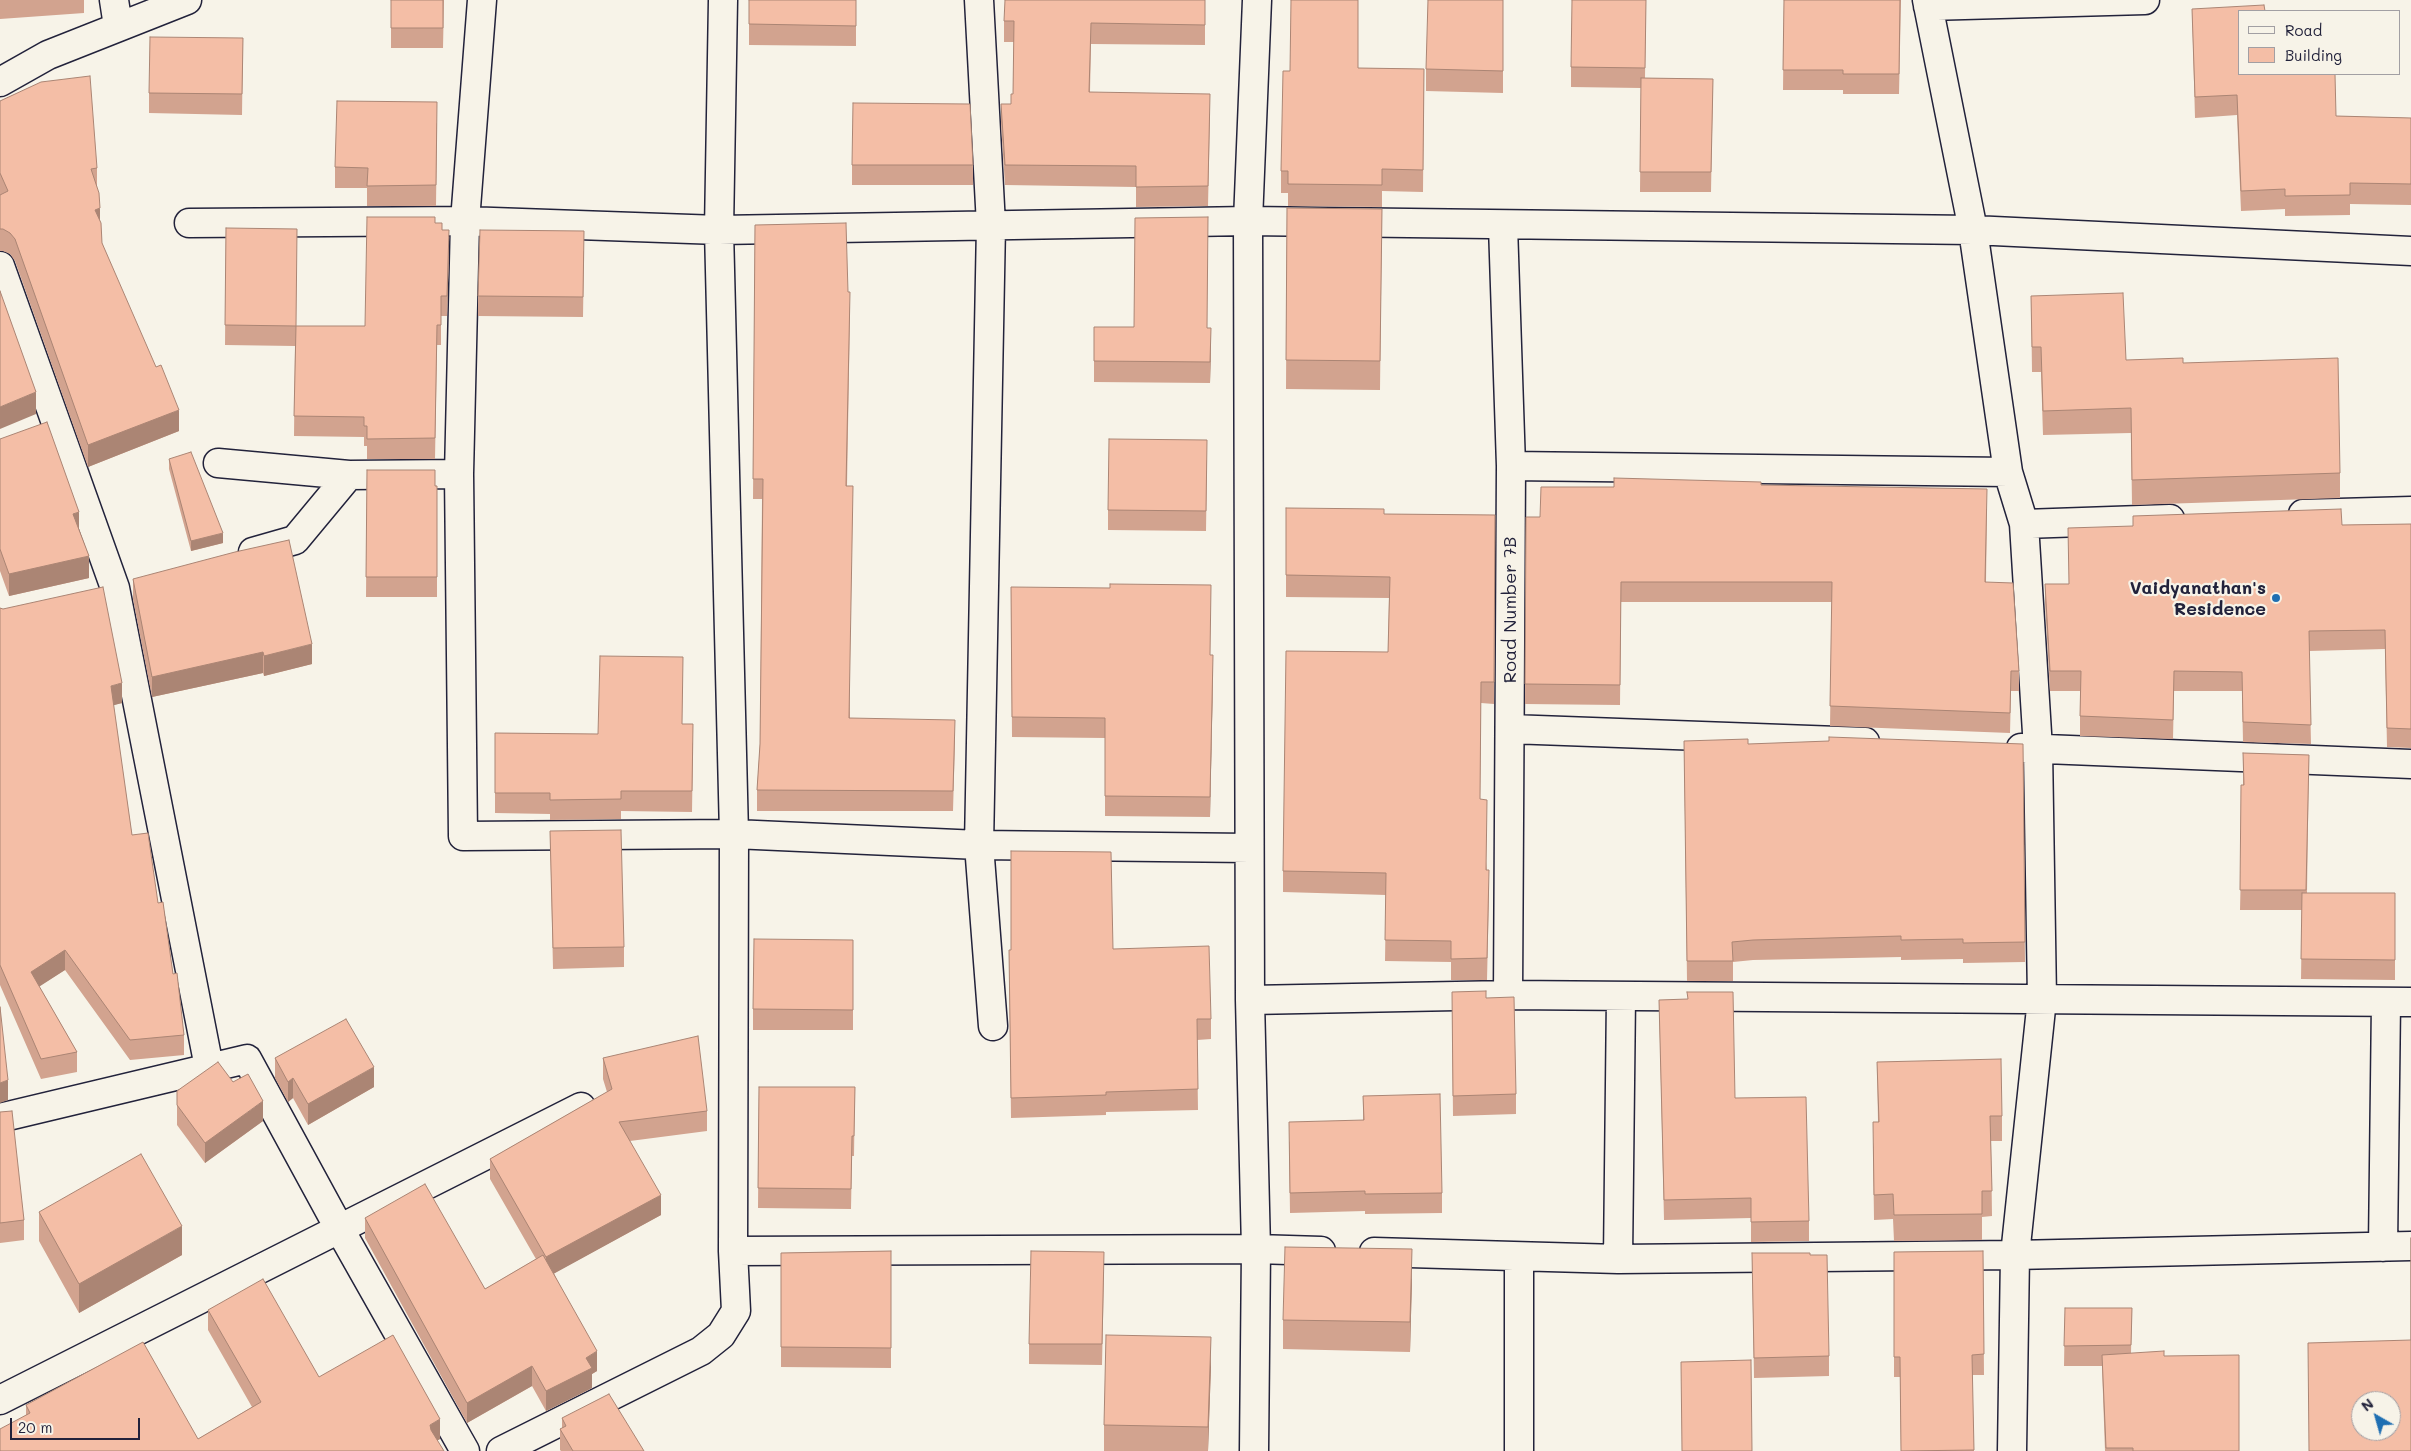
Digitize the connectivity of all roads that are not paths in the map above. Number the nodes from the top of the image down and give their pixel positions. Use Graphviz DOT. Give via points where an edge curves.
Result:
graph roads {
  1 [pos="114,0"];
  2 [pos="188,0"];
  3 [pos="482,0"];
  4 [pos="723,0"];
  5 [pos="979,0"];
  6 [pos="1256,0"];
  7 [pos="2145,0"];
  8 [pos="1927,3"];
  9 [pos="118,26"];
  10 [pos="0,82"];
  11 [pos="465,221"];
  12 [pos="1248,221"];
  13 [pos="189,223"];
  14 [pos="991,225"];
  15 [pos="1502,226"];
  16 [pos="719,230"];
  17 [pos="1973,230"];
  18 [pos="2411,251"];
  19 [pos="0,266"];
  20 [pos="218,463"];
  21 [pos="1511,466"];
  22 [pos="2008,472"];
  23 [pos="459,474"];
  24 [pos="349,475"];
  25 [pos="2411,511"];
  26 [pos="2282,515"];
  27 [pos="2193,518"];
  28 [pos="2024,524"];
  29 [pos="228,558"];
  30 [pos="143,581"];
  31 [pos="115,588"];
  32 [pos="86,595"];
  33 [pos="1510,729"];
  34 [pos="1888,743"];
  35 [pos="1998,747"];
  36 [pos="2038,749"];
  37 [pos="2411,764"];
  38 [pos="734,834"];
  39 [pos="979,846"];
  40 [pos="1250,848"];
  41 [pos="1508,995"];
  42 [pos="1621,996"];
  43 [pos="2042,999"];
  44 [pos="1250,1000"];
  45 [pos="2399,1002"];
  46 [pos="993,1026"];
  47 [pos="209,1067"];
  48 [pos="581,1107"];
  49 [pos="0,1118"];
  50 [pos="339,1228"];
  51 [pos="2411,1246"];
  52 [pos="2383,1247"];
  53 [pos="1256,1249"];
  54 [pos="733,1251"];
  55 [pos="2015,1255"];
  56 [pos="1519,1256"];
  57 [pos="1618,1259"];
  58 [pos="0,1400"];
  59 [pos="465,1451"];
  60 [pos="501,1451"];
  61 [pos="1254,1451"];
  62 [pos="1519,1451"];
  63 [pos="2012,1451"];
  1 -- 9 [label="street"];
  2 -- 9 [label="street"];
  3 -- 11 [label="street"];
  4 -- 16 [label="street"];
  5 -- 14 [label="street"];
  6 -- 12 [label="street"];
  7 -- 8 [label="street"];
  8 -- 17 [label="street"];
  9 -- 10 [label="street" via="48,54"];
  11 -- 13 [label="street"];
  11 -- 16 [label="street"];
  11 -- 23 [label="street"];
  12 -- 14 [label="street"];
  12 -- 15 [label="street"];
  12 -- 40 [label="street"];
  14 -- 16 [label="street"];
  14 -- 39 [label="street"];
  15 -- 17 [label="street"];
  15 -- 21 [label="street, Road Number 7B"];
  16 -- 38 [label="street"];
  17 -- 18 [label="street"];
  17 -- 22 [label="street"];
  19 -- 31 [label="street" via="45,428"];
  20 -- 24 [label="street"];
  21 -- 22 [label="street"];
  21 -- 33 [label="street, Road Number 7B"];
  22 -- 28 [label="street"];
  23 -- 24 [label="street"];
  23 -- 38 [label="street" via="463,836"];
  24 -- 29 [label="street" via="295,540"];
  25 -- 26 [label="street"];
  27 -- 28 [label="street"];
  28 -- 36 [label="street"];
  30 -- 31 [label="street"];
  31 -- 32 [label="street"];
  31 -- 47 [label="street"];
  33 -- 34 [label="street"];
  33 -- 41 [label="street, Road Number 7B"];
  35 -- 36 [label="street"];
  36 -- 37 [label="street"];
  36 -- 43 [label="street"];
  38 -- 39 [label="street"];
  38 -- 54 [label="street"];
  39 -- 40 [label="street"];
  39 -- 46 [label="street"];
  40 -- 44 [label="street"];
  41 -- 42 [label="street"];
  41 -- 44 [label="street"];
  42 -- 43 [label="street"];
  42 -- 57 [label="street"];
  43 -- 45 [label="street"];
  43 -- 55 [label="street"];
  44 -- 53 [label="street"];
  45 -- 52 [label="street"];
  47 -- 49 [label="street"];
  47 -- 50 [label="street" via="247,1059"];
  48 -- 50 [label="street"];
  50 -- 58 [label="street"];
  50 -- 59 [label="street"];
  51 -- 52 [label="street"];
  52 -- 55 [label="street"];
  53 -- 54 [label="street"];
  53 -- 56 [label="street"];
  53 -- 61 [label="street"];
  54 -- 60 [label="street" via="736,1311 721,1336 701,1351"];
  55 -- 57 [label="street"];
  55 -- 63 [label="street"];
  56 -- 57 [label="street"];
  56 -- 62 [label="street"];
}
